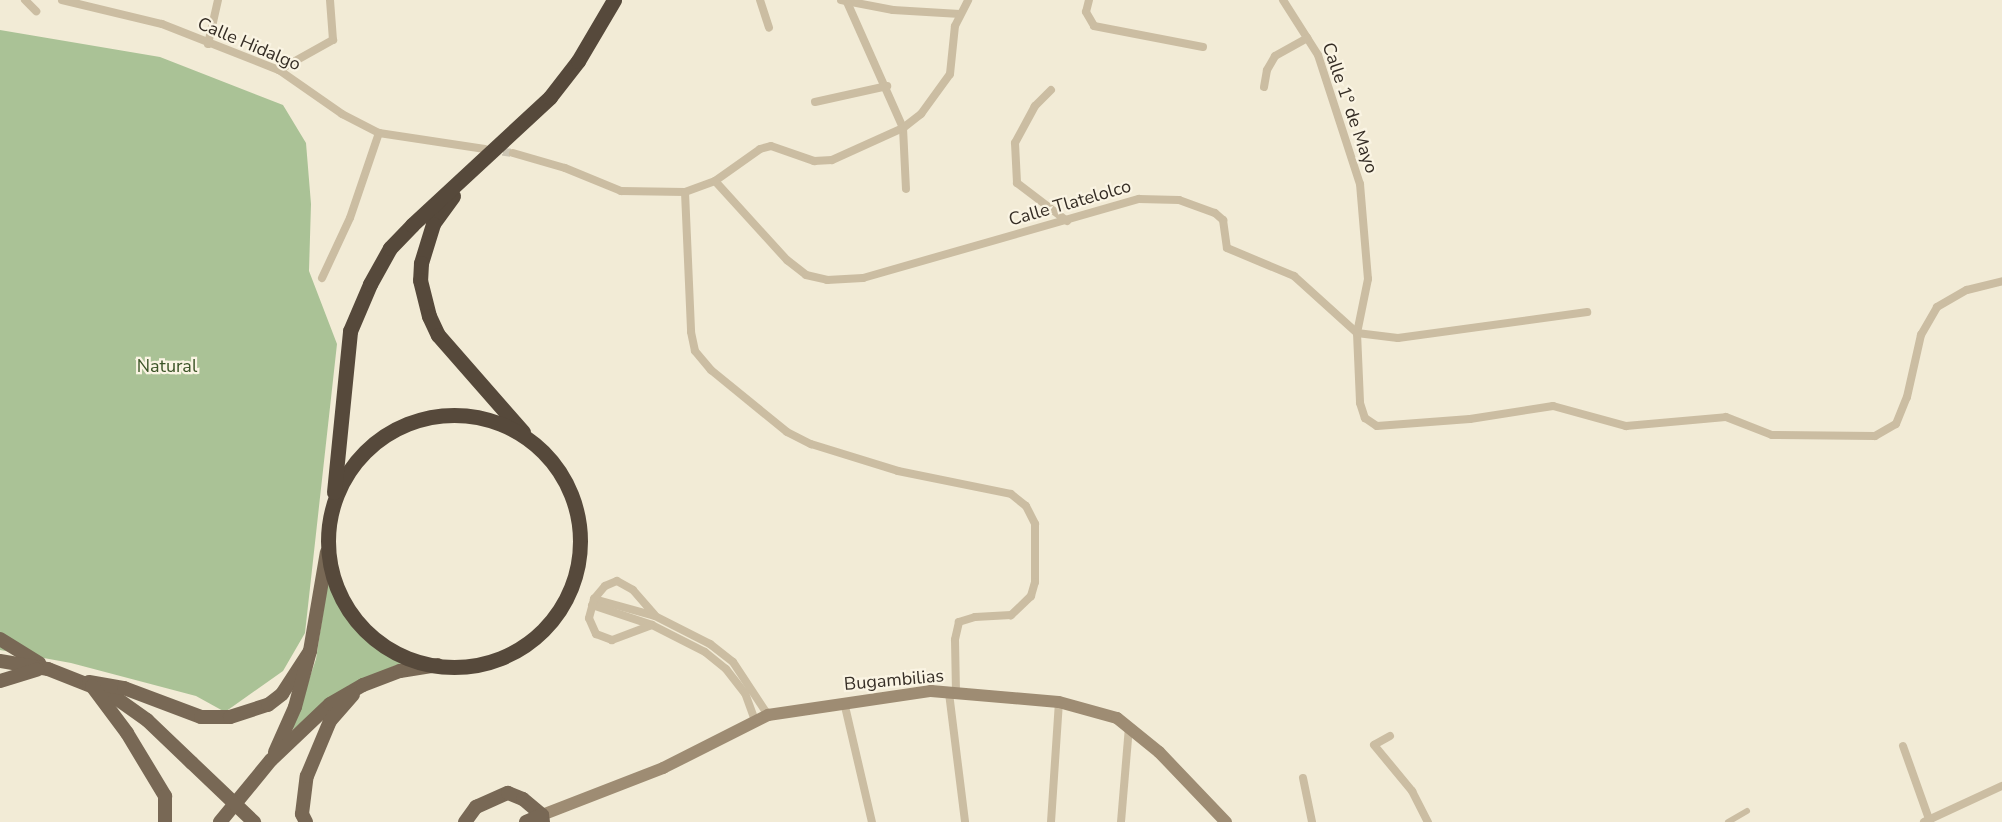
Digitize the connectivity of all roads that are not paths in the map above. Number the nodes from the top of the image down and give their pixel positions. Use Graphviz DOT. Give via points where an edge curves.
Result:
graph roads {
  1 [pos="25,0"];
  2 [pos="62,0"];
  3 [pos="218,0"];
  4 [pos="330,0"];
  5 [pos="760,0"];
  6 [pos="968,0"];
  7 [pos="1089,0"];
  8 [pos="1283,0"];
  9 [pos="844,1"];
  10 [pos="613,2"];
  11 [pos="81,3"];
  12 [pos="867,3"];
  13 [pos="36,11"];
  14 [pos="960,14"];
  15 [pos="769,28"];
  16 [pos="1307,38"];
  17 [pos="208,44"];
  18 [pos="1203,46"];
  19 [pos="279,70"];
  20 [pos="887,86"];
  21 [pos="1264,87"];
  22 [pos="1051,90"];
  23 [pos="815,102"];
  24 [pos="903,128"];
  25 [pos="379,133"];
  26 [pos="485,148"];
  27 [pos="513,153"];
  28 [pos="476,169"];
  29 [pos="715,181"];
  30 [pos="906,189"];
  31 [pos="685,192"];
  32 [pos="1067,221"];
  33 [pos="322,278"];
  34 [pos="2002,281"];
  35 [pos="1587,312"];
  36 [pos="1357,333"];
  37 [pos="532,442"];
  38 [pos="334,496"];
  39 [pos="327,552"];
  40 [pos="593,602"];
  41 [pos="654,621"];
  42 [pos="0,639"];
  43 [pos="310,651"];
  44 [pos="0,661"];
  45 [pos="438,665"];
  46 [pos="48,669"];
  47 [pos="0,681"];
  48 [pos="89,682"];
  49 [pos="363,685"];
  50 [pos="952,693"];
  51 [pos="844,702"];
  52 [pos="1059,702"];
  53 [pos="768,715"];
  54 [pos="755,722"];
  55 [pos="1129,727"];
  56 [pos="1390,736"];
  57 [pos="1903,746"];
  58 [pos="271,759"];
  59 [pos="1303,778"];
  60 [pos="2002,786"];
  61 [pos="1747,811"];
  62 [pos="542,818"];
  63 [pos="1928,821"];
  64 [pos="165,822"];
  65 [pos="220,822"];
  66 [pos="254,822"];
  67 [pos="306,822"];
  68 [pos="465,822"];
  69 [pos="526,822"];
  70 [pos="872,822"];
  71 [pos="965,822"];
  72 [pos="1051,822"];
  73 [pos="1121,822"];
  74 [pos="1226,822"];
  75 [pos="1312,822"];
  76 [pos="1428,822"];
  77 [pos="1728,822"];
  1 -- 13 [label="street"];
  2 -- 11 [label="street, Calle Hidalgo"];
  3 -- 17 [label="street"];
  4 -- 19 [label="street" via="333,40"];
  5 -- 15 [label="street"];
  6 -- 14 [label="street"];
  7 -- 18 [label="street" via="1086,12 1094,26"];
  8 -- 16 [label="street, Calle 1° de Mayo"];
  9 -- 12 [label="street"];
  9 -- 20 [label="street"];
  10 -- 28 [label="highway" via="578,61 550,97"];
  11 -- 17 [label="street, Calle Hidalgo" via="162,24"];
  12 -- 14 [label="street"];
  14 -- 24 [label="street" via="950,74 921,114"];
  16 -- 21 [label="street" via="1275,56"];
  16 -- 36 [label="street, Calle 1° de Mayo" via="1318,55 1360,184 1368,279"];
  17 -- 19 [label="street, Calle Hidalgo"];
  19 -- 25 [label="street, Calle Hidalgo" via="342,114"];
  20 -- 23 [label="street"];
  20 -- 24 [label="street"];
  22 -- 32 [label="street" via="1035,106 1015,143 1017,183"];
  24 -- 29 [label="street" via="832,160 814,161 771,146 760,149"];
  24 -- 30 [label="street"];
  25 -- 26 [label="street, Calle Hidalgo"];
  25 -- 33 [label="street" via="350,218"];
  27 -- 31 [label="street" via="565,168 621,191"];
  28 -- 37 [label="highway" via="433,224 425,245 420,280 438,335"];
  28 -- 38 [label="highway" via="398,241 370,284 350,331"];
  29 -- 31 [label="street"];
  29 -- 32 [label="street, Calle Tlatelolco" via="787,260 806,275 827,280 863,278"];
  31 -- 50 [label="street" via="691,332 695,351 711,370 787,432 811,444 898,471 1011,494 1026,506 1035,524 1036,564 1031,596 1011,615 959,622"];
  32 -- 36 [label="street, Calle Tlatelolco" via="1139,199 1179,200 1213,211 1223,220 1227,248 1294,276"];
  34 -- 36 [label="street" via="1950,297 1937,307 1921,335 1907,398 1896,424 1875,436 1772,435 1726,417 1626,426 1553,406 1470,419 1377,426 1365,418 1360,403"];
  35 -- 36 [label="street" via="1398,338"];
  37 -- 38 [label="highway" via="499,423 447,417 411,425 376,444"];
  37 -- 45 [label="highway" via="556,465 576,507 581,543 563,606 545,630 515,652 487,663"];
  38 -- 39 [label="highway"];
  39 -- 43 [label="main road"];
  39 -- 45 [label="highway" via="336,585 366,629 406,657"];
  40 -- 41 [label="street"];
  40 -- 41 [label="street" via="605,586 617,582 633,590"];
  40 -- 41 [label="street" via="589,618 596,634 612,640"];
  41 -- 53 [label="street" via="710,644 733,662"];
  41 -- 54 [label="street" via="726,669 746,693"];
  42 -- 46 [label="main road"];
  43 -- 48 [label="main road" via="282,694 268,705 230,717 201,717 124,688"];
  43 -- 58 [label="main road" via="295,707"];
  44 -- 46 [label="main road"];
  45 -- 49 [label="main road" via="400,671"];
  46 -- 47 [label="main road" via="29,670"];
  46 -- 48 [label="main road"];
  48 -- 64 [label="main road" via="127,733 165,796"];
  48 -- 66 [label="main road, bridge" via="129,705"];
  49 -- 58 [label="main road" via="330,704"];
  49 -- 67 [label="main road" via="330,721 325,732 307,776 302,814"];
  50 -- 51 [label="main road, Bugambilias" via="931,691"];
  50 -- 52 [label="main road, Bugambilias"];
  50 -- 71 [label="street"];
  51 -- 53 [label="main road, Bugambilias"];
  51 -- 70 [label="street"];
  52 -- 55 [label="main road, Bugambilias" via="1117,718"];
  52 -- 72 [label="street"];
  53 -- 54 [label="main road, Bugambilias"];
  54 -- 62 [label="main road, Bugambilias" via="663,768"];
  55 -- 73 [label="street"];
  55 -- 74 [label="main road, Bugambilias"];
  56 -- 76 [label="street" via="1374,745 1412,791"];
  57 -- 63 [label="street"];
  58 -- 65 [label="main road"];
  59 -- 75 [label="street"];
  60 -- 63 [label="street"];
  61 -- 77 [label="street"];
  62 -- 68 [label="main road" via="524,799 508,793 476,807"];
  62 -- 69 [label="main road"];
}
